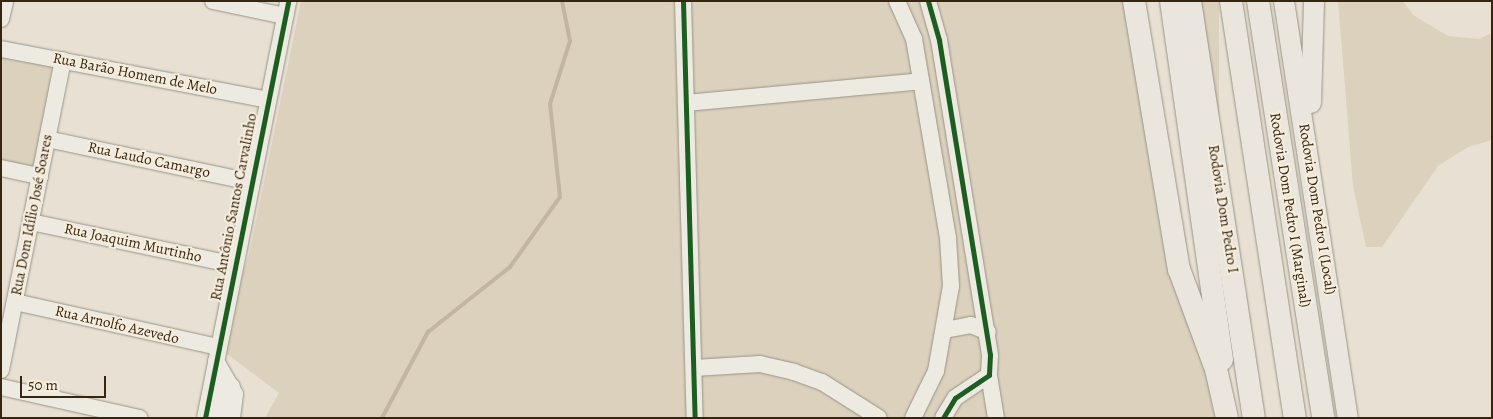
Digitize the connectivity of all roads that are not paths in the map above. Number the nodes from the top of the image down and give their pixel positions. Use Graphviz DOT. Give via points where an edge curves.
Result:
graph roads {
  1 [pos="5,1"];
  2 [pos="213,1"];
  3 [pos="683,1"];
  4 [pos="897,1"];
  5 [pos="928,1"];
  6 [pos="1134,1"];
  7 [pos="1170,1"];
  8 [pos="1190,1"];
  9 [pos="1231,1"];
  10 [pos="1258,1"];
  11 [pos="1284,1"];
  12 [pos="1314,1"];
  13 [pos="287,9"];
  14 [pos="1,19"];
  15 [pos="1,48"];
  16 [pos="62,60"];
  17 [pos="921,80"];
  18 [pos="268,100"];
  19 [pos="686,103"];
  20 [pos="47,139"];
  21 [pos="1310,157"];
  22 [pos="1,168"];
  23 [pos="40,176"];
  24 [pos="252,182"];
  25 [pos="30,222"];
  26 [pos="235,265"];
  27 [pos="15,302"];
  28 [pos="946,330"];
  29 [pos="988,332"];
  30 [pos="217,354"];
  31 [pos="694,368"];
  32 [pos="1,370"];
  33 [pos="989,375"];
  34 [pos="934,376"];
  35 [pos="232,386"];
  36 [pos="1,387"];
  37 [pos="966,392"];
  38 [pos="140,418"];
  39 [pos="205,418"];
  40 [pos="218,418"];
  41 [pos="232,418"];
  42 [pos="695,418"];
  43 [pos="879,418"];
  44 [pos="913,418"];
  45 [pos="943,418"];
  46 [pos="996,418"];
  47 [pos="1228,418"];
  48 [pos="1254,418"];
  49 [pos="1295,418"];
  50 [pos="1323,418"];
  51 [pos="1348,418"];
  1 -- 14 [label="street"];
  2 -- 13 [label="street"];
  3 -- 19 [label="street"];
  4 -- 17 [label="street" via="914,39"];
  5 -- 29 [label="street" via="941,50"];
  6 -- 47 [label="highway" via="1178,269 1216,369"];
  7 -- 47 [label="highway"];
  8 -- 48 [label="highway, Rodovia Dom Pedro I"];
  9 -- 49 [label="highway"];
  10 -- 50 [label="highway, Rodovia Dom Pedro I (Marginal)"];
  11 -- 21 [label="main road, Rodovia Dom Pedro I (Local)"];
  12 -- 21 [label="main road"];
  13 -- 18 [label="street, Rua Antônio Santos Carvalinho"];
  15 -- 16 [label="street, Rua Barão Homem de Melo"];
  16 -- 18 [label="street, Rua Barão Homem de Melo"];
  16 -- 20 [label="street, Rua Dom Idílio José Soares"];
  17 -- 19 [label="street"];
  17 -- 28 [label="street" via="948,238 951,286"];
  18 -- 24 [label="street, Rua Antônio Santos Carvalinho"];
  19 -- 31 [label="street"];
  20 -- 23 [label="street, Rua Dom Idílio José Soares"];
  20 -- 24 [label="street, Rua Laudo Camargo"];
  21 -- 51 [label="main road, Rodovia Dom Pedro I (Local)"];
  22 -- 23 [label="street"];
  23 -- 25 [label="street, Rua Dom Idílio José Soares"];
  24 -- 26 [label="street, Rua Antônio Santos Carvalinho"];
  25 -- 26 [label="street, Rua Joaquim Murtinho"];
  25 -- 27 [label="street, Rua Dom Idílio José Soares"];
  26 -- 30 [label="street, Rua Antônio Santos Carvalinho"];
  27 -- 30 [label="street, Rua Arnolfo Azevedo"];
  27 -- 32 [label="street, Rua Dom Idílio José Soares"];
  28 -- 29 [label="street" via="971,325"];
  28 -- 34 [label="street"];
  29 -- 33 [label="street"];
  30 -- 35 [label="street"];
  30 -- 39 [label="street, Rua Antônio Santos Carvalinho"];
  31 -- 42 [label="street"];
  31 -- 43 [label="street" via="760,364 794,372 822,382"];
  33 -- 37 [label="street"];
  33 -- 46 [label="street"];
  34 -- 37 [label="street" via="946,389"];
  34 -- 44 [label="street"];
  35 -- 40 [label="street" via="223,391"];
  35 -- 41 [label="street"];
  36 -- 38 [label="street"];
  37 -- 45 [label="street" via="955,398"];
}
